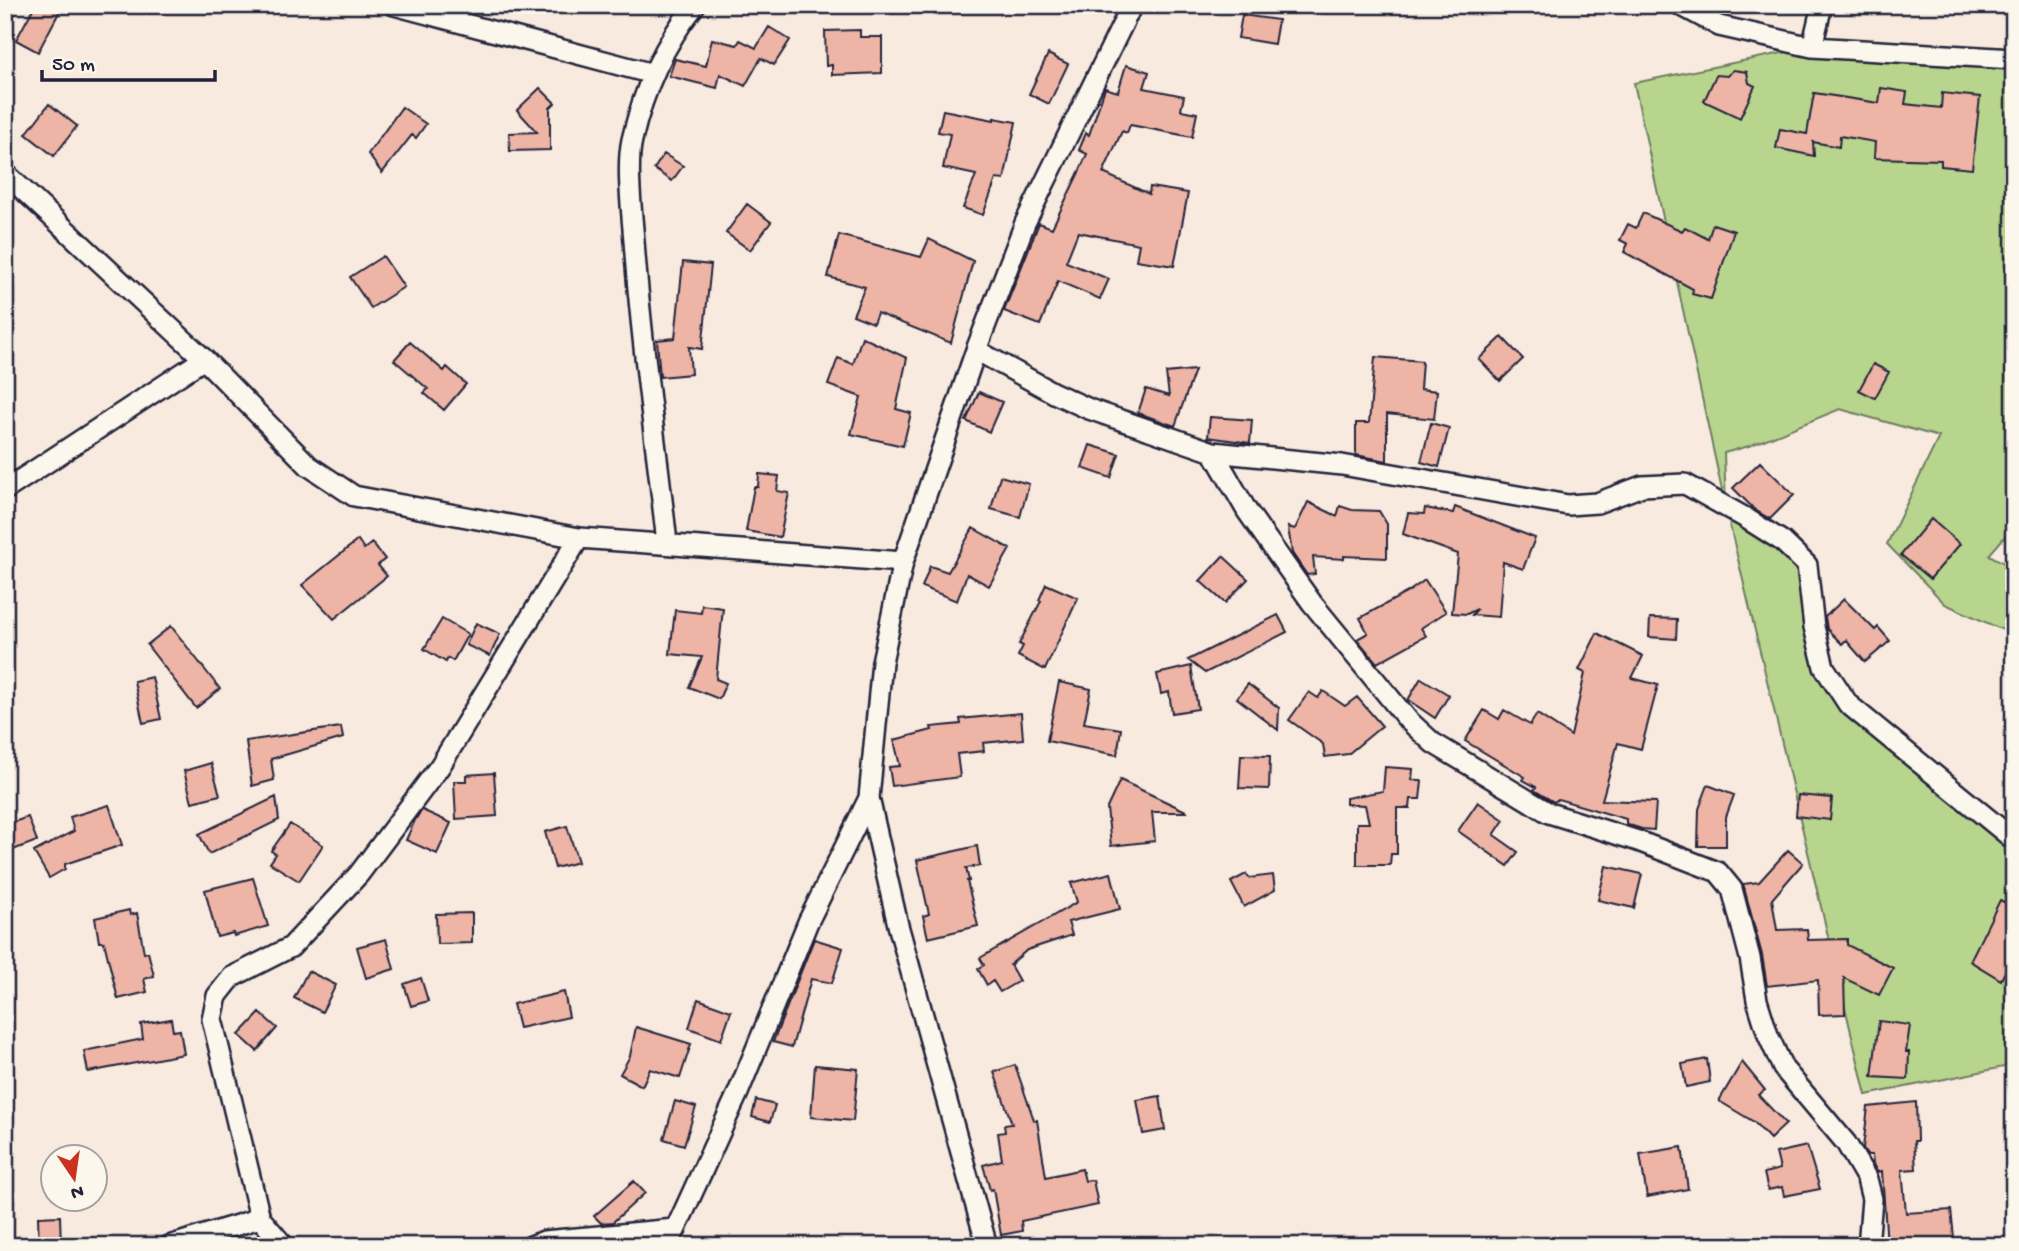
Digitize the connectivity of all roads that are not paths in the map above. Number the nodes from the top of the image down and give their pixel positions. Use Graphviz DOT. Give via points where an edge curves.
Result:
graph roads {
  1 [pos="394,5"];
  2 [pos="695,5"];
  3 [pos="1132,5"];
  4 [pos="1680,5"];
  5 [pos="1822,5"];
  6 [pos="1812,47"];
  7 [pos="2014,59"];
  8 [pos="653,74"];
  9 [pos="5,173"];
  10 [pos="976,351"];
  11 [pos="204,359"];
  12 [pos="1213,452"];
  13 [pos="5,489"];
  14 [pos="579,538"];
  15 [pos="667,543"];
  16 [pos="903,562"];
  17 [pos="869,798"];
  18 [pos="2014,840"];
  19 [pos="260,1218"];
  20 [pos="672,1238"];
  21 [pos="169,1246"];
  22 [pos="284,1246"];
  23 [pos="531,1246"];
  24 [pos="987,1246"];
  25 [pos="1868,1246"];
  1 -- 8 [label="street"];
  2 -- 8 [label="street"];
  3 -- 10 [label="street" via="1025,223"];
  4 -- 6 [label="street" via="1718,26"];
  5 -- 6 [label="street"];
  6 -- 7 [label="street"];
  8 -- 15 [label="street" via="631,142 631,197"];
  9 -- 11 [label="street"];
  10 -- 12 [label="street" via="1089,409"];
  10 -- 16 [label="street"];
  11 -- 13 [label="street"];
  11 -- 14 [label="street" via="309,466 354,496"];
  12 -- 18 [label="street" via="1342,465 1568,505 1597,503 1642,486 1685,484 1782,541 1807,565 1824,667 1848,704"];
  12 -- 25 [label="street" via="1247,511 1312,603 1408,720 1433,743 1549,813 1718,872 1732,889 1757,1000 1783,1068 1846,1143 1867,1179 1872,1199"];
  14 -- 15 [label="street"];
  14 -- 19 [label="street" via="440,766 359,874 291,947 232,977 217,996 212,1019"];
  15 -- 16 [label="street"];
  16 -- 17 [label="street" via="883,662"];
  17 -- 20 [label="street" via="808,922"];
  17 -- 24 [label="street" via="898,926"];
  19 -- 21 [label="street"];
  19 -- 22 [label="street"];
  20 -- 23 [label="street" via="544,1241"];
}
